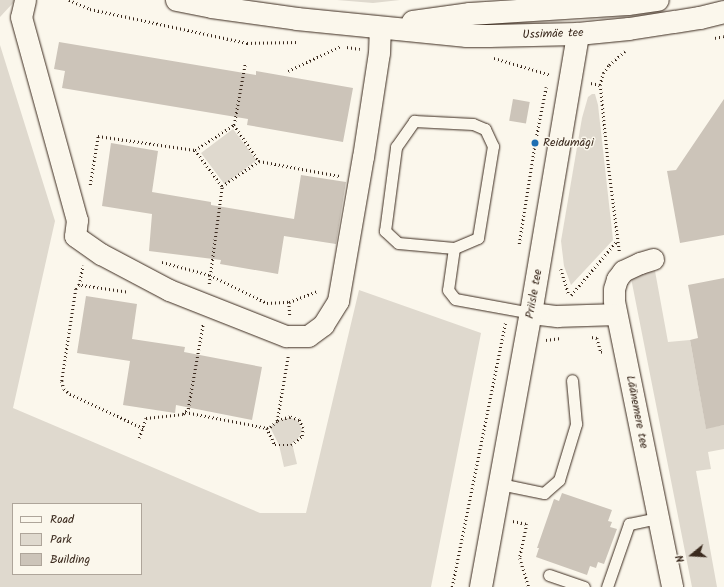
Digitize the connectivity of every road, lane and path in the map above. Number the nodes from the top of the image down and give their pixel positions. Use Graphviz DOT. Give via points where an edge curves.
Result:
graph roads {
  1 [pos="25,0"];
  2 [pos="177,0"];
  3 [pos="658,0"];
  4 [pos="582,3"];
  5 [pos="724,12"];
  6 [pos="380,27"];
  7 [pos="578,34"];
  8 [pos="341,46"];
  9 [pos="628,46"];
  10 [pos="245,64"];
  11 [pos="288,71"];
  12 [pos="548,75"];
  13 [pos="234,125"];
  14 [pos="195,150"];
  15 [pos="259,162"];
  16 [pos="359,179"];
  17 [pos="222,186"];
  18 [pos="89,189"];
  19 [pos="618,241"];
  20 [pos="454,248"];
  21 [pos="518,250"];
  22 [pos="653,259"];
  23 [pos="160,261"];
  24 [pos="623,271"];
  25 [pos="210,275"];
  26 [pos="342,275"];
  27 [pos="129,292"];
  28 [pos="289,302"];
  29 [pos="206,305"];
  30 [pos="507,310"];
  31 [pos="531,313"];
  32 [pos="616,314"];
  33 [pos="570,316"];
  34 [pos="291,336"];
  35 [pos="572,380"];
  36 [pos="184,412"];
  37 [pos="277,421"];
  38 [pos="143,428"];
  39 [pos="267,428"];
  40 [pos="139,438"];
  41 [pos="500,484"];
  42 [pos="658,518"];
  43 [pos="508,520"];
  44 [pos="549,575"];
  45 [pos="452,587"];
  46 [pos="481,587"];
  47 [pos="529,587"];
  48 [pos="584,587"];
  49 [pos="607,587"];
  50 [pos="672,587"];
  1 -- 29 [label="street" via="21,17 77,220 75,236 101,254 168,290"];
  2 -- 6 [label="street, Ussimäe tee" via="297,19"];
  3 -- 4 [label="street, Ussimäe tee" via="628,4"];
  4 -- 6 [label="street, Ussimäe tee" via="470,14"];
  4 -- 7 [label="street, Priisle tee"];
  5 -- 7 [label="street, Ussimäe tee" via="629,29"];
  6 -- 7 [label="street, Ussimäe tee" via="467,36"];
  6 -- 16 [label="street" via="379,53"];
  7 -- 31 [label="street, Priisle tee"];
  8 -- 11 [label="path"];
  9 -- 19 [label="path" via="603,73 600,85"];
  10 -- 13 [label="path"];
  12 -- 21 [label="path"];
  13 -- 14 [label="path"];
  13 -- 15 [label="path"];
  14 -- 17 [label="path"];
  14 -- 18 [label="path" via="98,136"];
  15 -- 16 [label="path"];
  15 -- 17 [label="path"];
  16 -- 26 [label="street"];
  17 -- 25 [label="path"];
  19 -- 24 [label="path"];
  19 -- 33 [label="path" via="569,297"];
  20 -- 20 [label="lane" via="478,238 493,146 485,129 472,124 414,121 396,147 385,231 398,243"];
  20 -- 30 [label="lane" via="448,290 455,299"];
  22 -- 24 [label="street" via="640,262"];
  23 -- 25 [label="path"];
  24 -- 32 [label="street, Läänemere tee" via="614,290"];
  25 -- 28 [label="path" via="267,303"];
  25 -- 29 [label="path"];
  26 -- 28 [label="path" via="328,287"];
  26 -- 34 [label="street" via="338,301 323,325 308,336"];
  27 -- 38 [label="path" via="79,285 75,296 62,381 64,389 70,394"];
  28 -- 34 [label="path"];
  29 -- 34 [label="street"];
  29 -- 36 [label="path" via="188,409"];
  30 -- 31 [label="lane"];
  30 -- 45 [label="path"];
  31 -- 33 [label="street"];
  31 -- 41 [label="street, Priisle tee"];
  32 -- 33 [label="street"];
  32 -- 42 [label="street, Läänemere tee"];
  34 -- 37 [label="path"];
  35 -- 41 [label="lane" via="576,424 559,480 544,493"];
  36 -- 38 [label="path" via="146,418"];
  36 -- 39 [label="path"];
  37 -- 39 [label="path"];
  37 -- 39 [label="path" via="290,418 299,420 303,428 302,436 291,445 275,446"];
  38 -- 40 [label="path"];
  41 -- 46 [label="street, Priisle tee"];
  42 -- 49 [label="lane" via="629,524"];
  42 -- 50 [label="street, Läänemere tee"];
  43 -- 47 [label="path" via="527,524 520,558"];
  44 -- 48 [label="lane"];
}
